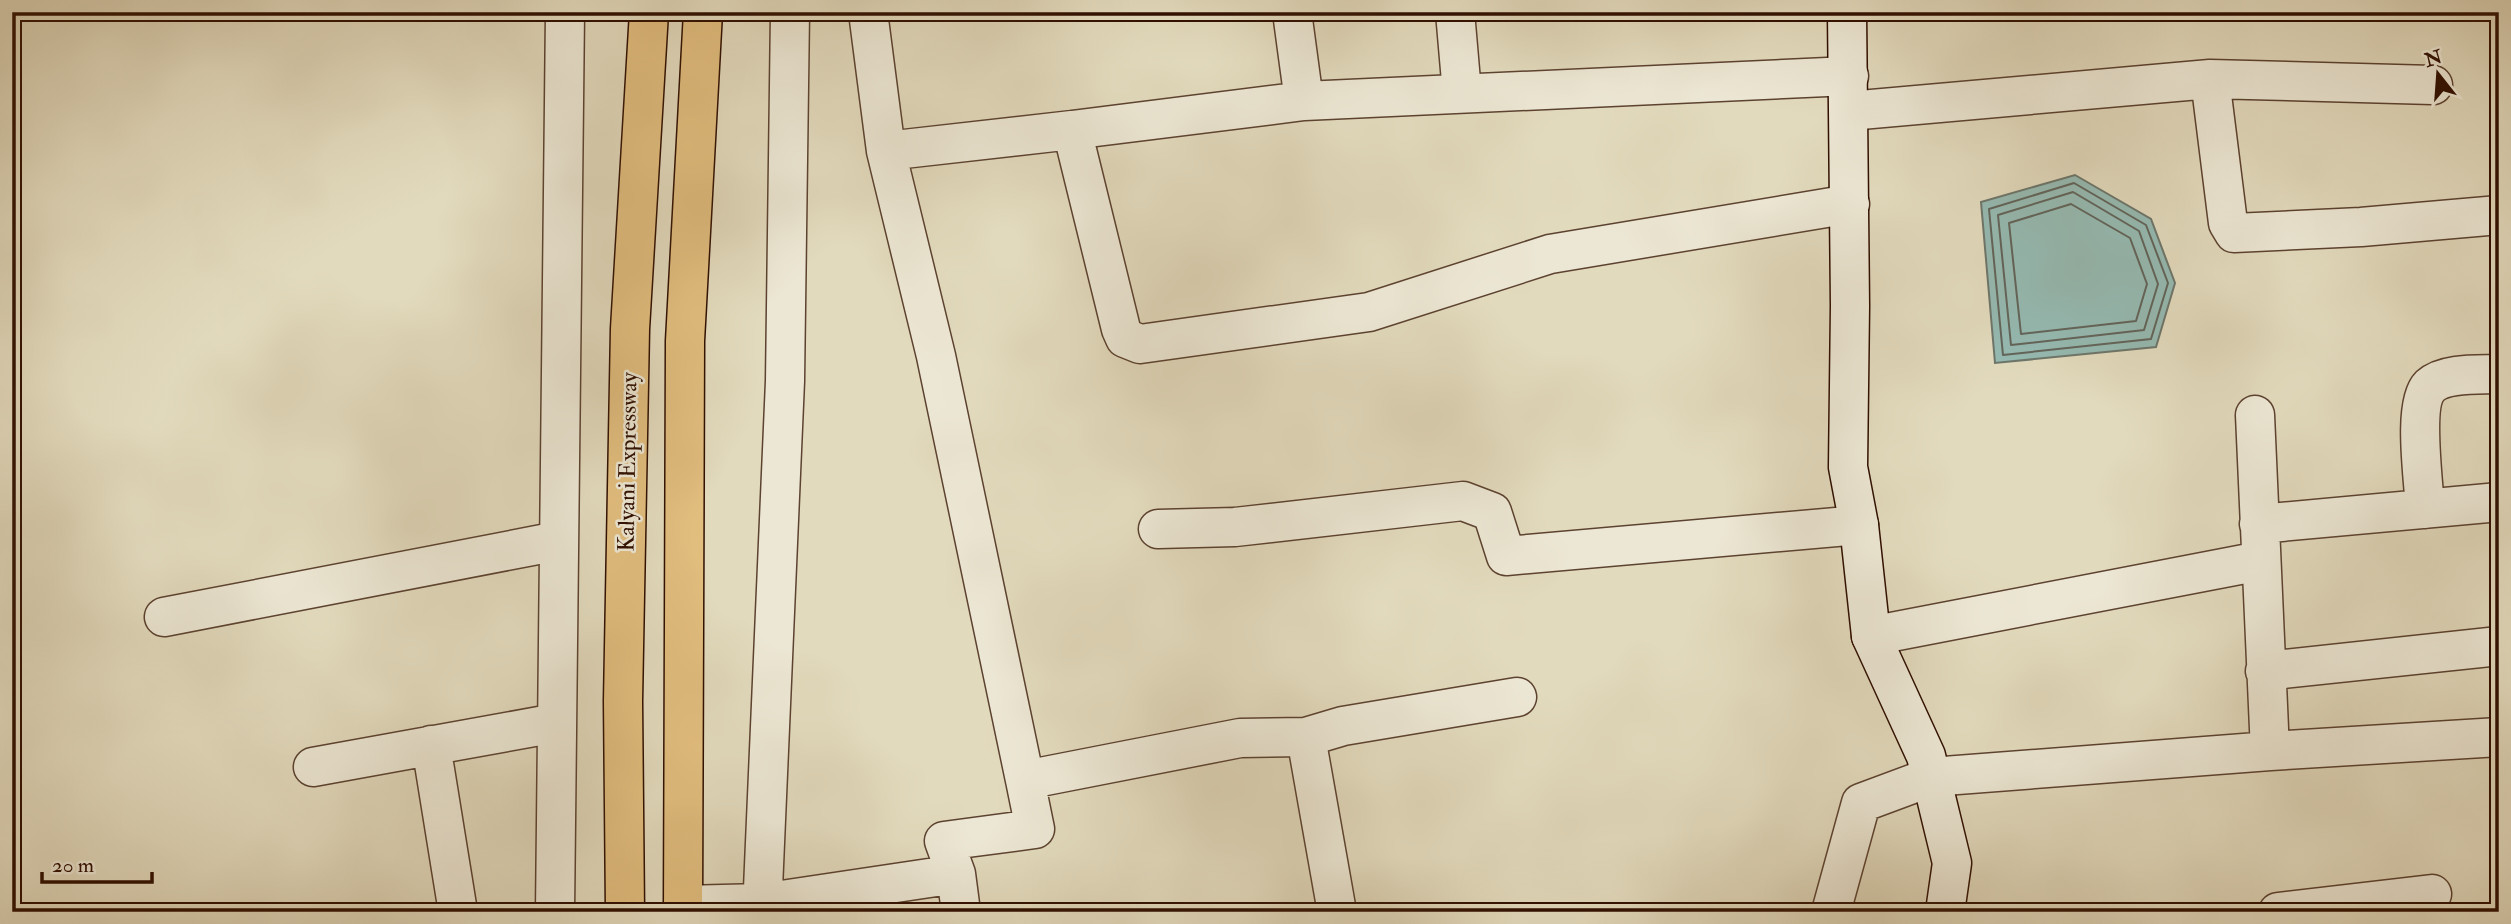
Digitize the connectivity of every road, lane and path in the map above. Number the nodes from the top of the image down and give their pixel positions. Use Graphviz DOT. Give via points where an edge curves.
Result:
graph roads {
  1 [pos="565,12"];
  2 [pos="649,12"];
  3 [pos="703,12"];
  4 [pos="790,12"];
  5 [pos="869,12"];
  6 [pos="1292,12"];
  7 [pos="1455,12"];
  8 [pos="1847,12"];
  9 [pos="2210,79"];
  10 [pos="2433,85"];
  11 [pos="1462,93"];
  12 [pos="1849,93"];
  13 [pos="1304,101"];
  14 [pos="1072,130"];
  15 [pos="886,151"];
  16 [pos="1850,204"];
  17 [pos="2499,215"];
  18 [pos="2499,373"];
  19 [pos="2255,415"];
  20 [pos="2499,502"];
  21 [pos="2425,509"];
  22 [pos="2259,524"];
  23 [pos="1858,526"];
  24 [pos="1158,529"];
  25 [pos="558,541"];
  26 [pos="2260,561"];
  27 [pos="164,617"];
  28 [pos="1871,636"];
  29 [pos="2499,646"];
  30 [pos="2265,671"];
  31 [pos="1517,697"];
  32 [pos="556,723"];
  33 [pos="1306,737"];
  34 [pos="2499,737"];
  35 [pos="431,746"];
  36 [pos="2270,751"];
  37 [pos="313,767"];
  38 [pos="1931,777"];
  39 [pos="1025,780"];
  40 [pos="956,874"];
  41 [pos="2432,894"];
  42 [pos="683,908"];
  43 [pos="762,908"];
  44 [pos="458,912"];
  45 [pos="555,912"];
  46 [pos="625,912"];
  47 [pos="961,912"];
  48 [pos="1337,912"];
  49 [pos="1831,912"];
  50 [pos="1945,912"];
  51 [pos="2278,912"];
  1 -- 25 [label="street"];
  2 -- 46 [label="highway, Kalyani Expressway" via="630,329"];
  3 -- 42 [label="highway" via="685,341"];
  4 -- 43 [label="street" via="785,380"];
  5 -- 15 [label="street"];
  6 -- 13 [label="street"];
  7 -- 11 [label="street"];
  8 -- 12 [label="street"];
  9 -- 10 [label="street"];
  9 -- 12 [label="street"];
  9 -- 17 [label="street" via="2228,223 2234,233"];
  11 -- 12 [label="street"];
  11 -- 13 [label="street"];
  12 -- 16 [label="street"];
  13 -- 14 [label="street"];
  14 -- 15 [label="street"];
  14 -- 16 [label="street" via="1121,329 1125,338 1140,344 1370,312 1550,254"];
  15 -- 39 [label="street" via="936,356"];
  16 -- 23 [label="street" via="1848,467"];
  18 -- 21 [label="street" via="2447,379 2431,386 2422,400"];
  19 -- 22 [label="street"];
  20 -- 21 [label="street"];
  21 -- 22 [label="street"];
  22 -- 26 [label="street"];
  23 -- 24 [label="street" via="1506,556 1492,512 1463,501 1235,527"];
  23 -- 28 [label="street"];
  25 -- 27 [label="street"];
  25 -- 32 [label="street"];
  26 -- 28 [label="street"];
  26 -- 30 [label="street"];
  28 -- 38 [label="street" via="1926,756"];
  29 -- 30 [label="street"];
  30 -- 36 [label="street"];
  31 -- 33 [label="street" via="1343,726"];
  32 -- 35 [label="street"];
  32 -- 45 [label="street"];
  33 -- 39 [label="street" via="1240,738"];
  33 -- 48 [label="street"];
  34 -- 36 [label="street"];
  35 -- 37 [label="street"];
  35 -- 44 [label="street"];
  36 -- 38 [label="street"];
  38 -- 49 [label="street" via="1861,803"];
  38 -- 50 [label="street" via="1952,863"];
  39 -- 40 [label="street" via="1035,829 944,841"];
  40 -- 43 [label="street"];
  40 -- 47 [label="street"];
  41 -- 51 [label="street"];
  42 -- 43 [label="street"];
}
